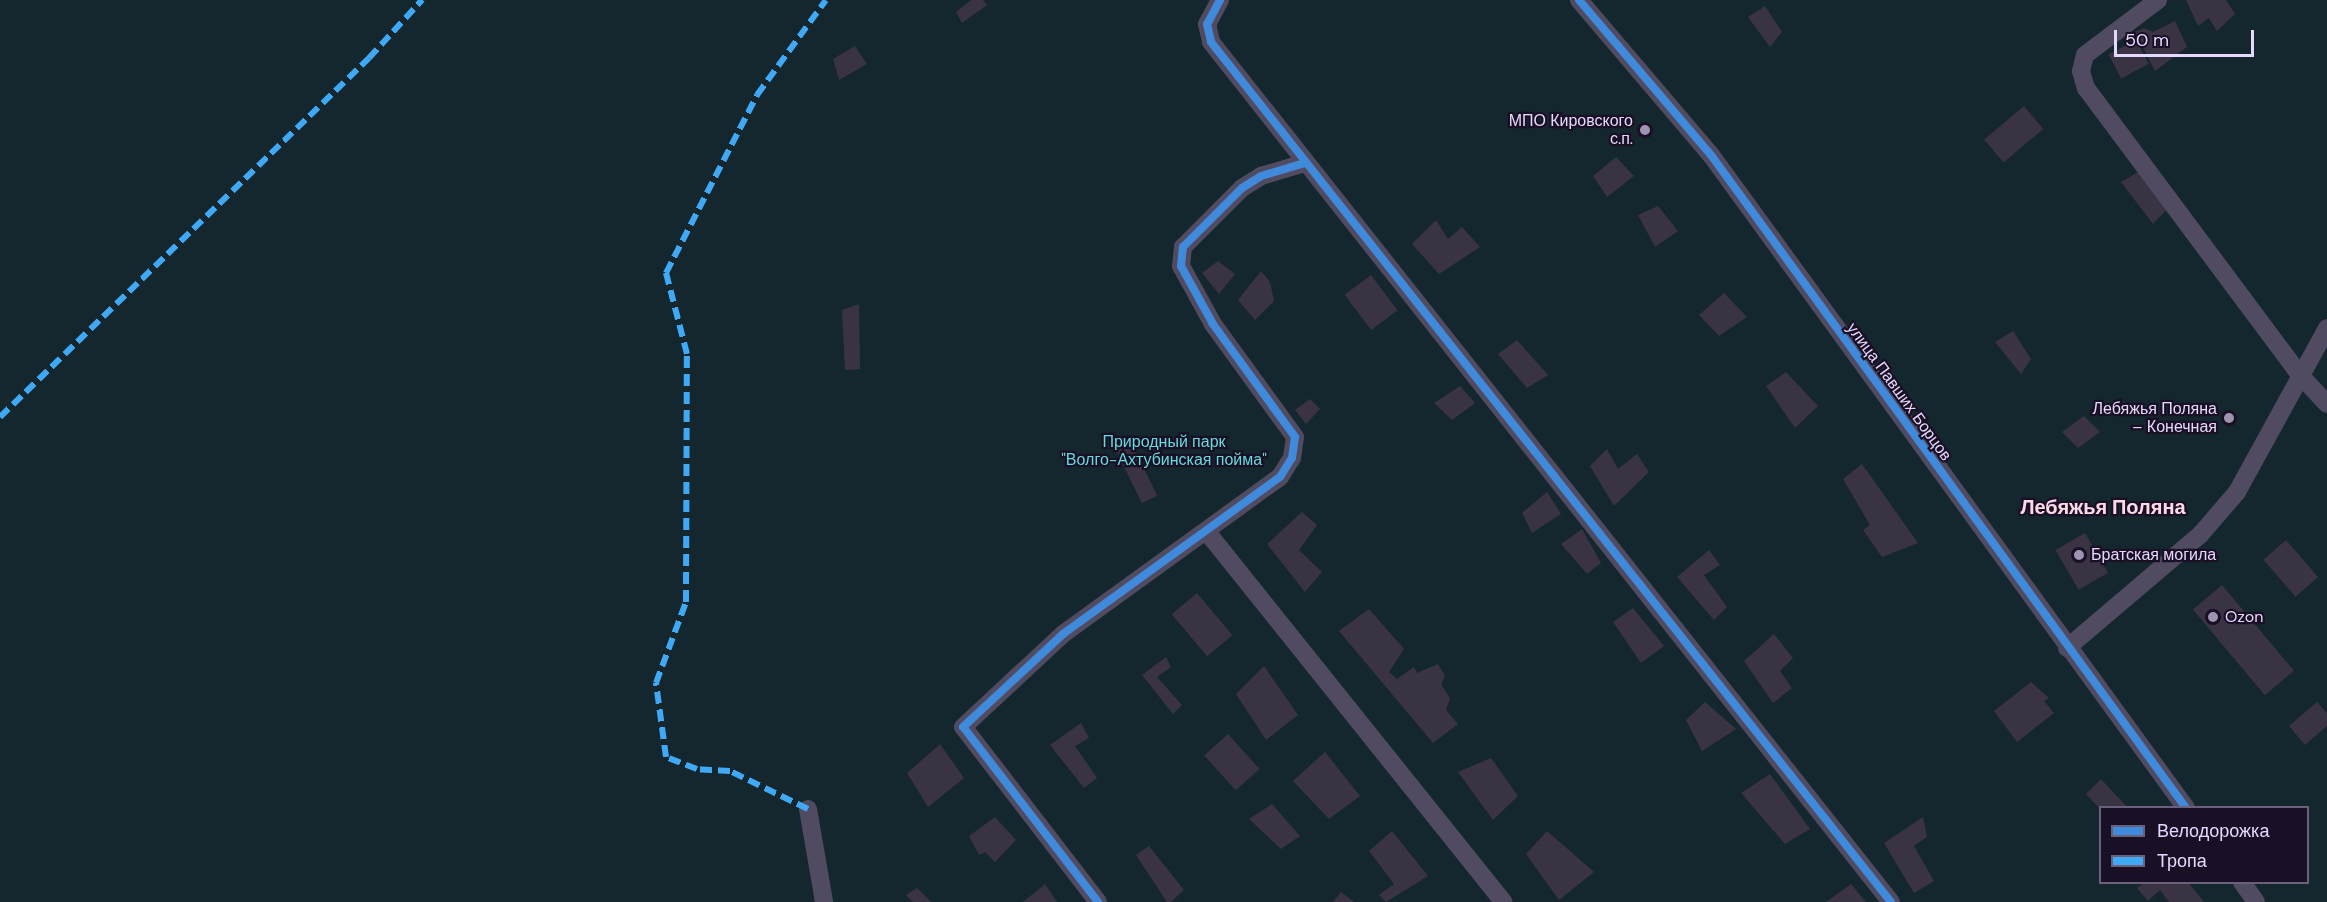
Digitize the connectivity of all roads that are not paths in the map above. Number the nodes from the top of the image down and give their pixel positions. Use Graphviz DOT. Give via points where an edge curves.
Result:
graph roads {
  1 [pos="1220,0"];
  2 [pos="1579,0"];
  3 [pos="2158,0"];
  4 [pos="1305,163"];
  5 [pos="2327,328"];
  6 [pos="2301,376"];
  7 [pos="2327,404"];
  8 [pos="1207,532"];
  9 [pos="2067,648"];
  10 [pos="2185,806"];
  11 [pos="808,809"];
  12 [pos="2243,884"];
  13 [pos="824,902"];
  14 [pos="1098,902"];
  15 [pos="1503,902"];
  16 [pos="1891,902"];
  17 [pos="2256,902"];
  1 -- 4 [label="street" via="1207,24 1211,42"];
  2 -- 9 [label="street, улица Павших Борцов" via="1711,155"];
  3 -- 6 [label="street" via="2085,56 2082,72 2086,88"];
  4 -- 8 [label="street" via="1262,176 1242,188 1183,247 1181,266 1213,324 1295,437 1292,458 1280,477"];
  4 -- 16 [label="street"];
  5 -- 6 [label="street"];
  6 -- 7 [label="street"];
  6 -- 9 [label="street" via="2237,492 2200,535"];
  8 -- 14 [label="street" via="1063,634 963,727"];
  8 -- 15 [label="street"];
  9 -- 10 [label="street, улица Павших Борцов"];
  11 -- 13 [label="street"];
  12 -- 17 [label="street"];
}
